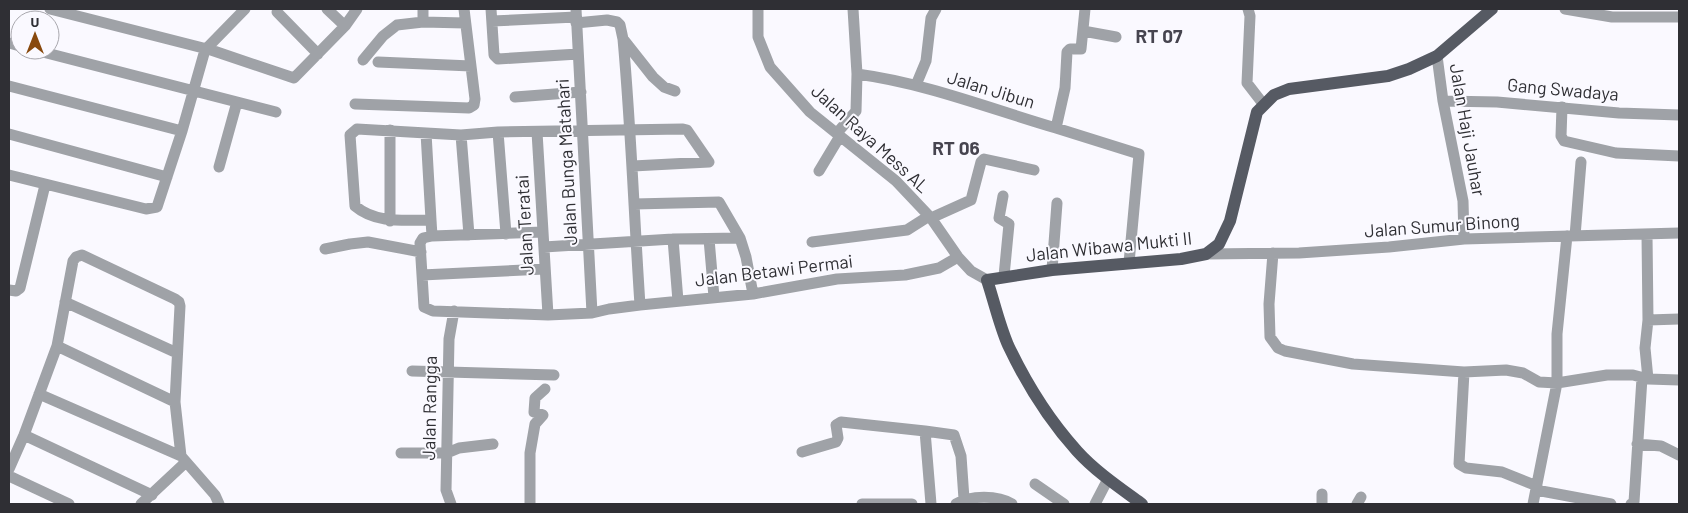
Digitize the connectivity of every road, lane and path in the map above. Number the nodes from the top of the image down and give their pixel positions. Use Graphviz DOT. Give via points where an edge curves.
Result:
graph roads {
  1 [pos="50,9"];
  2 [pos="245,9"];
  3 [pos="327,9"];
  4 [pos="356,9"];
  5 [pos="423,9"];
  6 [pos="464,9"];
  7 [pos="758,9"];
  8 [pos="853,9"];
  9 [pos="936,9"];
  10 [pos="1085,9"];
  11 [pos="1248,9"];
  12 [pos="1492,9"];
  13 [pos="1565,9"];
  14 [pos="278,12"];
  15 [pos="491,15"];
  16 [pos="576,16"];
  17 [pos="1679,17"];
  18 [pos="424,22"];
  19 [pos="465,23"];
  20 [pos="344,26"];
  21 [pos="1082,31"];
  22 [pos="1116,37"];
  23 [pos="624,39"];
  24 [pos="202,49"];
  25 [pos="318,54"];
  26 [pos="578,54"];
  27 [pos="1437,56"];
  28 [pos="60,57"];
  29 [pos="363,60"];
  30 [pos="378,62"];
  31 [pos="471,66"];
  32 [pos="857,74"];
  33 [pos="9,86"];
  34 [pos="916,86"];
  35 [pos="192,91"];
  36 [pos="674,91"];
  37 [pos="581,92"];
  38 [pos="514,97"];
  39 [pos="1443,101"];
  40 [pos="237,102"];
  41 [pos="355,104"];
  42 [pos="1264,105"];
  43 [pos="1562,107"];
  44 [pos="276,112"];
  45 [pos="1679,115"];
  46 [pos="1056,128"];
  47 [pos="390,130"];
  48 [pos="631,130"];
  49 [pos="182,131"];
  50 [pos="583,131"];
  51 [pos="498,132"];
  52 [pos="537,132"];
  53 [pos="426,133"];
  54 [pos="9,134"];
  55 [pos="461,135"];
  56 [pos="839,135"];
  57 [pos="1679,156"];
  58 [pos="1581,162"];
  59 [pos="633,166"];
  60 [pos="219,167"];
  61 [pos="1034,170"];
  62 [pos="819,171"];
  63 [pos="9,176"];
  64 [pos="167,177"];
  65 [pos="45,185"];
  66 [pos="1003,196"];
  67 [pos="1057,203"];
  68 [pos="634,204"];
  69 [pos="930,217"];
  70 [pos="431,220"];
  71 [pos="390,221"];
  72 [pos="543,232"];
  73 [pos="1679,233"];
  74 [pos="506,234"];
  75 [pos="469,235"];
  76 [pos="1647,235"];
  77 [pos="432,236"];
  78 [pos="1571,236"];
  79 [pos="740,238"];
  80 [pos="709,239"];
  81 [pos="1464,239"];
  82 [pos="673,240"];
  83 [pos="635,241"];
  84 [pos="812,242"];
  85 [pos="590,244"];
  86 [pos="544,247"];
  87 [pos="326,249"];
  88 [pos="421,252"];
  89 [pos="1273,253"];
  90 [pos="1206,254"];
  91 [pos="958,257"];
  92 [pos="1130,263"];
  93 [pos="545,270"];
  94 [pos="1052,270"];
  95 [pos="422,275"];
  96 [pos="1004,276"];
  97 [pos="986,280"];
  98 [pos="9,290"];
  99 [pos="753,294"];
  100 [pos="714,297"];
  101 [pos="678,301"];
  102 [pos="65,302"];
  103 [pos="640,305"];
  104 [pos="454,311"];
  105 [pos="592,313"];
  106 [pos="548,315"];
  107 [pos="1679,319"];
  108 [pos="1648,320"];
  109 [pos="57,346"];
  110 [pos="177,353"];
  111 [pos="412,370"];
  112 [pos="1464,372"];
  113 [pos="449,373"];
  114 [pos="554,375"];
  115 [pos="1645,378"];
  116 [pos="1679,380"];
  117 [pos="1557,383"];
  118 [pos="545,389"];
  119 [pos="39,394"];
  120 [pos="175,402"];
  121 [pos="925,431"];
  122 [pos="24,435"];
  123 [pos="493,444"];
  124 [pos="1637,444"];
  125 [pos="802,452"];
  126 [pos="401,453"];
  127 [pos="447,453"];
  128 [pos="1679,455"];
  129 [pos="183,459"];
  130 [pos="9,469"];
  131 [pos="9,476"];
  132 [pos="1108,479"];
  133 [pos="1034,484"];
  134 [pos="1536,488"];
  135 [pos="47,493"];
  136 [pos="152,494"];
  137 [pos="960,502"];
  138 [pos="41,504"];
  139 [pos="69,504"];
  140 [pos="141,504"];
  141 [pos="219,504"];
  142 [pos="451,504"];
  143 [pos="530,504"];
  144 [pos="862,504"];
  145 [pos="912,504"];
  146 [pos="931,504"];
  147 [pos="1012,504"];
  148 [pos="1064,504"];
  149 [pos="1095,504"];
  150 [pos="1142,504"];
  151 [pos="1533,504"];
  152 [pos="1611,504"];
  153 [pos="1631,504"];
  1 -- 24 [label="street"];
  2 -- 24 [label="street"];
  3 -- 20 [label="street"];
  4 -- 20 [label="street"];
  5 -- 18 [label="street"];
  6 -- 19 [label="street"];
  7 -- 56 [label="street, Jalan Raya Mess AL" via="758,37 770,67 810,112"];
  8 -- 32 [label="street"];
  9 -- 34 [label="street" via="931,18 926,61"];
  10 -- 21 [label="street, Jalan Jibun"];
  11 -- 42 [label="street" via="1248,83"];
  12 -- 27 [label="main road, Jalan Wibawa Mukti II"];
  13 -- 17 [label="street" via="1612,17"];
  14 -- 25 [label="street"];
  15 -- 16 [label="street"];
  15 -- 26 [label="street" via="494,55 498,59"];
  16 -- 23 [label="street" via="612,20 620,25"];
  16 -- 26 [label="street, Jalan Bunga Matahari"];
  18 -- 19 [label="street"];
  18 -- 29 [label="street" via="397,25"];
  19 -- 31 [label="street"];
  20 -- 25 [label="street"];
  21 -- 22 [label="street"];
  21 -- 46 [label="street, Jalan Jibun" via="1081,48 1070,48 1067,52 1065,88"];
  23 -- 36 [label="street" via="653,77"];
  23 -- 48 [label="street"];
  24 -- 25 [label="street" via="294,78"];
  24 -- 35 [label="street"];
  26 -- 37 [label="street, Jalan Bunga Matahari"];
  27 -- 39 [label="street, Jalan Haji Jauhar"];
  27 -- 42 [label="main road, Jalan Wibawa Mukti II" via="1388,76 1289,89 1274,95"];
  28 -- 35 [label="street"];
  30 -- 31 [label="street"];
  31 -- 41 [label="street" via="476,99 472,107"];
  32 -- 34 [label="street, Jalan Jibun"];
  32 -- 56 [label="street" via="856,111"];
  33 -- 49 [label="street"];
  34 -- 46 [label="street, Jalan Jibun"];
  35 -- 40 [label="street"];
  35 -- 49 [label="street"];
  37 -- 38 [label="street"];
  37 -- 50 [label="street, Jalan Bunga Matahari"];
  39 -- 43 [label="street, Gang Swadaya"];
  39 -- 81 [label="street, Jalan Haji Jauhar" via="1463,200"];
  40 -- 44 [label="street"];
  40 -- 60 [label="street"];
  42 -- 90 [label="main road, Jalan Wibawa Mukti II" via="1257,112 1230,221 1219,244"];
  43 -- 45 [label="street, Gang Swadaya"];
  43 -- 57 [label="street" via="1561,136 1564,141 1616,153"];
  46 -- 92 [label="street, Jalan Jibun" via="1140,154"];
  47 -- 53 [label="street"];
  47 -- 71 [label="street"];
  47 -- 71 [label="street" via="357,129 350,135 355,206 362,212"];
  48 -- 50 [label="street"];
  48 -- 59 [label="street"];
  48 -- 59 [label="street" via="687,130 709,162"];
  49 -- 64 [label="street"];
  50 -- 52 [label="street"];
  50 -- 85 [label="street, Jalan Bunga Matahari"];
  51 -- 52 [label="street"];
  51 -- 55 [label="street"];
  51 -- 74 [label="street"];
  52 -- 72 [label="street, Jalan Teratai"];
  53 -- 55 [label="street"];
  53 -- 70 [label="street"];
  54 -- 64 [label="street"];
  55 -- 75 [label="street"];
  56 -- 62 [label="street"];
  56 -- 69 [label="street, Jalan Raya Mess AL" via="896,181"];
  58 -- 78 [label="street"];
  59 -- 68 [label="street"];
  61 -- 69 [label="street" via="984,160 971,200"];
  63 -- 65 [label="street"];
  64 -- 65 [label="street" via="157,207 151,209"];
  65 -- 98 [label="street" via="20,288"];
  66 -- 96 [label="street" via="999,218 1009,224"];
  67 -- 94 [label="street"];
  68 -- 79 [label="street" via="719,202"];
  68 -- 83 [label="street"];
  69 -- 84 [label="street" via="907,230"];
  69 -- 91 [label="street, Jalan Raya Mess AL"];
  70 -- 71 [label="street"];
  70 -- 77 [label="street"];
  72 -- 74 [label="street"];
  72 -- 86 [label="street, Jalan Teratai"];
  73 -- 76 [label="street, Jalan Sumur Binong"];
  74 -- 75 [label="street"];
  75 -- 77 [label="street"];
  76 -- 78 [label="street, Jalan Sumur Binong"];
  76 -- 108 [label="street"];
  77 -- 88 [label="street" via="421,240"];
  78 -- 81 [label="street, Jalan Sumur Binong"];
  78 -- 117 [label="street" via="1557,334"];
  79 -- 80 [label="street"];
  79 -- 99 [label="street"];
  80 -- 82 [label="street"];
  80 -- 100 [label="street"];
  81 -- 89 [label="street, Jalan Sumur Binong"];
  82 -- 83 [label="street"];
  82 -- 101 [label="street"];
  83 -- 85 [label="street"];
  83 -- 103 [label="street"];
  85 -- 86 [label="street"];
  85 -- 105 [label="street, Jalan Bunga Matahari"];
  86 -- 93 [label="street, Jalan Teratai"];
  87 -- 88 [label="street" via="368,242"];
  88 -- 95 [label="street"];
  89 -- 90 [label="street, Jalan Sumur Binong"];
  89 -- 112 [label="street" via="1270,337 1278,348 1353,364"];
  90 -- 92 [label="main road, Jalan Wibawa Mukti II" via="1181,260"];
  91 -- 97 [label="street, Jalan Raya Mess AL" via="971,271"];
  91 -- 99 [label="street, Jalan Betawi Permai" via="939,268 905,275 837,279"];
  92 -- 94 [label="main road, Jalan Wibawa Mukti II"];
  93 -- 95 [label="street"];
  93 -- 106 [label="street, Jalan Teratai"];
  94 -- 96 [label="main road, Jalan Wibawa Mukti II"];
  95 -- 104 [label="street, Jalan Betawi Permai" via="423,304 428,310"];
  96 -- 97 [label="main road, Jalan Wibawa Mukti II"];
  97 -- 132 [label="main road" via="1008,344 1028,383 1077,452"];
  99 -- 100 [label="street, Jalan Betawi Permai"];
  100 -- 101 [label="street, Jalan Betawi Permai"];
  101 -- 103 [label="street, Jalan Betawi Permai"];
  102 -- 109 [label="street"];
  102 -- 110 [label="street"];
  102 -- 110 [label="street" via="73,261 82,255 179,302"];
  103 -- 105 [label="street, Jalan Betawi Permai"];
  104 -- 106 [label="street, Jalan Betawi Permai"];
  104 -- 113 [label="street, Jalan Rangga" via="449,339"];
  105 -- 106 [label="street, Jalan Betawi Permai"];
  107 -- 108 [label="street"];
  108 -- 115 [label="street"];
  109 -- 119 [label="street"];
  109 -- 120 [label="street"];
  110 -- 120 [label="street"];
  111 -- 113 [label="street"];
  112 -- 117 [label="street" via="1506,370 1522,373 1539,382"];
  112 -- 134 [label="street" via="1459,464 1466,468 1502,472"];
  113 -- 114 [label="street"];
  113 -- 127 [label="street, Jalan Rangga"];
  115 -- 116 [label="street"];
  115 -- 117 [label="street" via="1607,375"];
  115 -- 124 [label="street"];
  117 -- 134 [label="street"];
  118 -- 143 [label="street" via="535,398 534,412 543,414 535,424 530,453"];
  119 -- 122 [label="street"];
  119 -- 129 [label="street"];
  120 -- 129 [label="street"];
  121 -- 125 [label="street" via="838,422 836,442"];
  121 -- 137 [label="street" via="954,435 961,456"];
  121 -- 146 [label="street"];
  122 -- 130 [label="street"];
  122 -- 136 [label="street"];
  123 -- 127 [label="street" via="459,448"];
  124 -- 128 [label="street" via="1661,446"];
  124 -- 153 [label="street" via="1634,502"];
  126 -- 127 [label="street"];
  127 -- 142 [label="street, Jalan Rangga" via="446,490"];
  129 -- 136 [label="street"];
  129 -- 141 [label="street"];
  131 -- 135 [label="street"];
  132 -- 149 [label="street"];
  132 -- 150 [label="main road"];
  133 -- 148 [label="street"];
  134 -- 151 [label="street"];
  134 -- 152 [label="street"];
  135 -- 138 [label="street"];
  135 -- 139 [label="street"];
  136 -- 140 [label="street"];
  137 -- 147 [label="street" via="973,497 1006,500"];
  144 -- 145 [label="street"];
}
